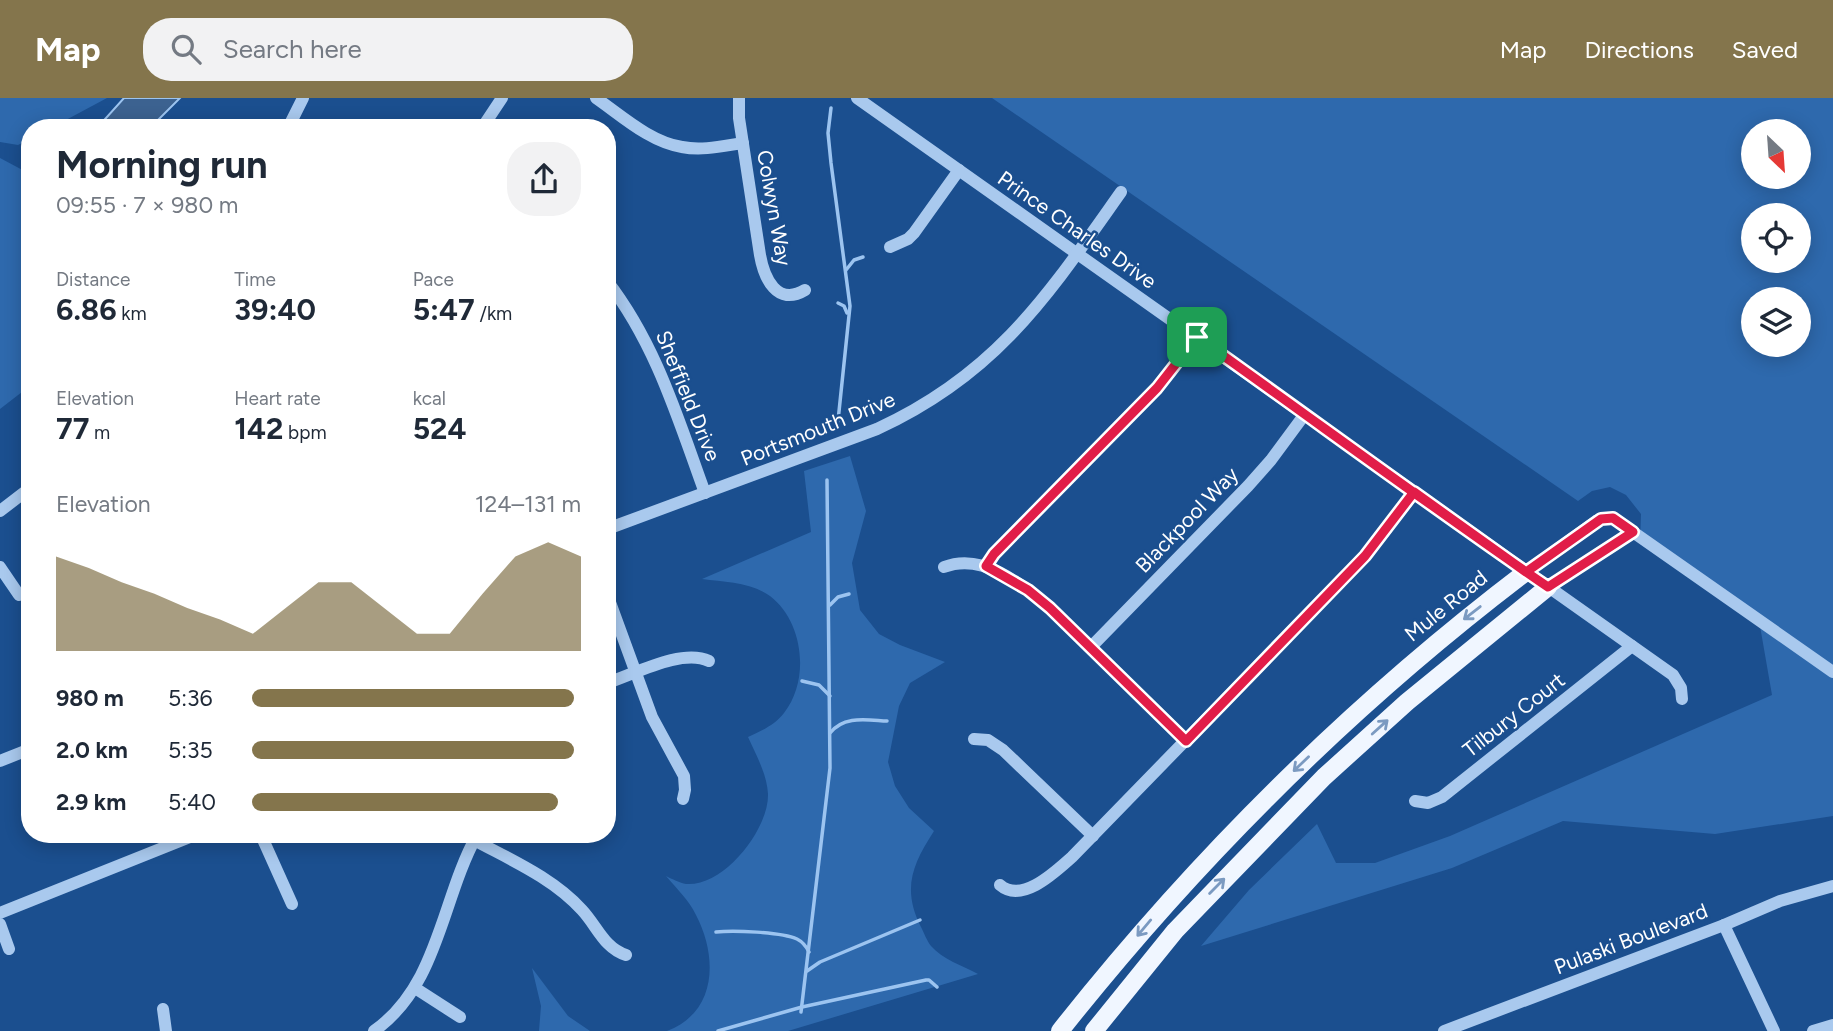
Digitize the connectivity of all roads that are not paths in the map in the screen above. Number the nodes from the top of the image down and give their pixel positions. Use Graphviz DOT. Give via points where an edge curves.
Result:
graph roads {
  1 [pos="303,98"];
  2 [pos="502,98"];
  3 [pos="596,98"];
  4 [pos="739,98"];
  5 [pos="857,98"];
  6 [pos="292,119"];
  7 [pos="488,119"];
  8 [pos="743,143"];
  9 [pos="959,170"];
  10 [pos="1121,192"];
  11 [pos="890,247"];
  12 [pos="1077,254"];
  13 [pos="805,290"];
  14 [pos="616,294"];
  15 [pos="1197,337"];
  16 [pos="1305,414"];
  17 [pos="1414,492"];
  18 [pos="705,493"];
  19 [pos="21,495"];
  20 [pos="0,512"];
  21 [pos="616,526"];
  22 [pos="1633,532"];
  23 [pos="986,566"];
  24 [pos="0,567"];
  25 [pos="944,567"];
  26 [pos="1526,572"];
  27 [pos="1548,587"];
  28 [pos="19,595"];
  29 [pos="616,617"];
  30 [pos="1632,646"];
  31 [pos="1091,647"];
  32 [pos="709,661"];
  33 [pos="1833,672"];
  34 [pos="638,673"];
  35 [pos="616,681"];
  36 [pos="1682,699"];
  37 [pos="974,739"];
  38 [pos="1186,741"];
  39 [pos="21,753"];
  40 [pos="0,761"];
  41 [pos="682,799"];
  42 [pos="1415,802"];
  43 [pos="1093,836"];
  44 [pos="175,843"];
  45 [pos="265,843"];
  46 [pos="472,843"];
  47 [pos="485,843"];
  48 [pos="1000,885"];
  49 [pos="1833,886"];
  50 [pos="292,904"];
  51 [pos="0,913"];
  52 [pos="0,924"];
  53 [pos="1724,925"];
  54 [pos="9,949"];
  55 [pos="626,955"];
  56 [pos="415,988"];
  57 [pos="163,1009"];
  58 [pos="460,1017"];
  59 [pos="1833,1025"];
  60 [pos="166,1031"];
  61 [pos="374,1031"];
  62 [pos="1060,1031"];
  63 [pos="1094,1031"];
  64 [pos="1444,1031"];
  65 [pos="1774,1031"];
  66 [pos="1813,1031"];
  1 -- 6 [label="street"];
  2 -- 7 [label="street"];
  3 -- 8 [label="street" via="668,143 691,148"];
  4 -- 8 [label="street, Colwyn Way"];
  5 -- 9 [label="street, Prince Charles Drive"];
  8 -- 13 [label="street, Colwyn Way" via="766,277 786,295"];
  9 -- 11 [label="street" via="914,233"];
  9 -- 12 [label="street, Prince Charles Drive"];
  10 -- 12 [label="street, Portsmouth Drive"];
  12 -- 15 [label="street, Prince Charles Drive"];
  12 -- 18 [label="street, Portsmouth Drive" via="1012,336 949,390 877,429"];
  14 -- 18 [label="street, Sheffield Drive" via="655,358"];
  15 -- 16 [label="street, Prince Charles Drive"];
  15 -- 23 [label="street" via="1157,388"];
  16 -- 17 [label="street, Prince Charles Drive"];
  16 -- 31 [label="street, Blackpool Way" via="1253,480"];
  17 -- 26 [label="street, Prince Charles Drive"];
  17 -- 38 [label="street" via="1365,556"];
  18 -- 21 [label="street, Portsmouth Drive"];
  19 -- 20 [label="street"];
  22 -- 26 [label="street, Mule Road" via="1613,518 1601,519"];
  22 -- 27 [label="street"];
  22 -- 33 [label="street, Mule Road"];
  23 -- 25 [label="street" via="960,562"];
  23 -- 31 [label="street" via="1039,599"];
  24 -- 28 [label="street"];
  26 -- 27 [label="street, Prince Charles Drive"];
  26 -- 62 [label="main road, Mule Road, one-way" via="1392,680 1303,762 1177,891"];
  27 -- 30 [label="street, Prince Charles Drive"];
  63 -- 27 [label="main road, one-way" via="1175,931 1324,777 1417,693"];
  29 -- 34 [label="street"];
  30 -- 36 [label="street, Prince Charles Drive" via="1673,675"];
  30 -- 42 [label="street, Tilbury Court" via="1442,797"];
  31 -- 38 [label="street"];
  32 -- 34 [label="street" via="688,656"];
  34 -- 35 [label="street"];
  34 -- 41 [label="street" via="657,726 684,776"];
  37 -- 43 [label="street" via="988,740 1003,750"];
  38 -- 43 [label="street"];
  39 -- 40 [label="street"];
  43 -- 48 [label="street" via="1039,883 1018,891"];
  44 -- 51 [label="street"];
  45 -- 50 [label="street"];
  46 -- 56 [label="street"];
  47 -- 55 [label="street" via="556,887 582,910 609,948"];
  49 -- 53 [label="street, Pulaski Boulevard" via="1780,901"];
  52 -- 54 [label="street"];
  53 -- 64 [label="street, Pulaski Boulevard"];
  53 -- 65 [label="street"];
  56 -- 58 [label="street"];
  56 -- 61 [label="street"];
  57 -- 60 [label="street"];
  59 -- 66 [label="street"];
}
